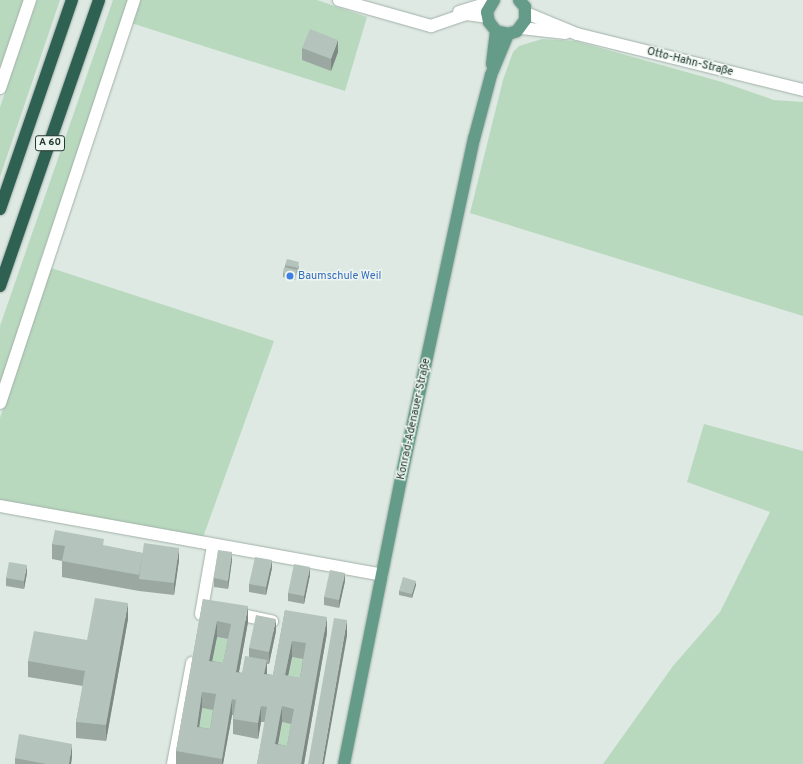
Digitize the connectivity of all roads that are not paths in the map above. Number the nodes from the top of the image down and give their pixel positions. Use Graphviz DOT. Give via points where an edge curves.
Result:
graph roads {
  1 [pos="30,0"];
  2 [pos="72,0"];
  3 [pos="99,0"];
  4 [pos="134,0"];
  5 [pos="339,0"];
  6 [pos="493,1"];
  7 [pos="522,4"];
  8 [pos="487,17"];
  9 [pos="447,21"];
  10 [pos="521,28"];
  11 [pos="502,32"];
  12 [pos="577,34"];
  13 [pos="0,88"];
  14 [pos="803,90"];
  15 [pos="0,209"];
  16 [pos="0,286"];
  17 [pos="0,403"];
  18 [pos="0,506"];
  19 [pos="212,546"];
  20 [pos="382,575"];
  21 [pos="202,606"];
  22 [pos="276,622"];
  23 [pos="198,629"];
  24 [pos="194,652"];
  25 [pos="173,764"];
  26 [pos="344,764"];
  1 -- 13 [label="street"];
  2 -- 15 [label="highway, A 60"];
  3 -- 16 [label="highway, A 60"];
  4 -- 17 [label="street"];
  5 -- 9 [label="street" via="431,26"];
  6 -- 8 [label="main road"];
  6 -- 9 [label="street" via="467,8"];
  7 -- 10 [label="main road"];
  7 -- 12 [label="street, Otto-Hahn-Straße"];
  8 -- 9 [label="street" via="466,14"];
  8 -- 11 [label="main road"];
  10 -- 11 [label="main road"];
  10 -- 12 [label="street, Otto-Hahn-Straße"];
  11 -- 20 [label="main road, Konrad-Adenauer-Straße" via="474,139 438,301"];
  12 -- 14 [label="street, Otto-Hahn-Straße"];
  18 -- 19 [label="street"];
  19 -- 20 [label="street"];
  19 -- 21 [label="street"];
  20 -- 26 [label="main road, Konrad-Adenauer-Straße"];
  21 -- 22 [label="street"];
  21 -- 23 [label="street"];
  24 -- 25 [label="street"];
}
